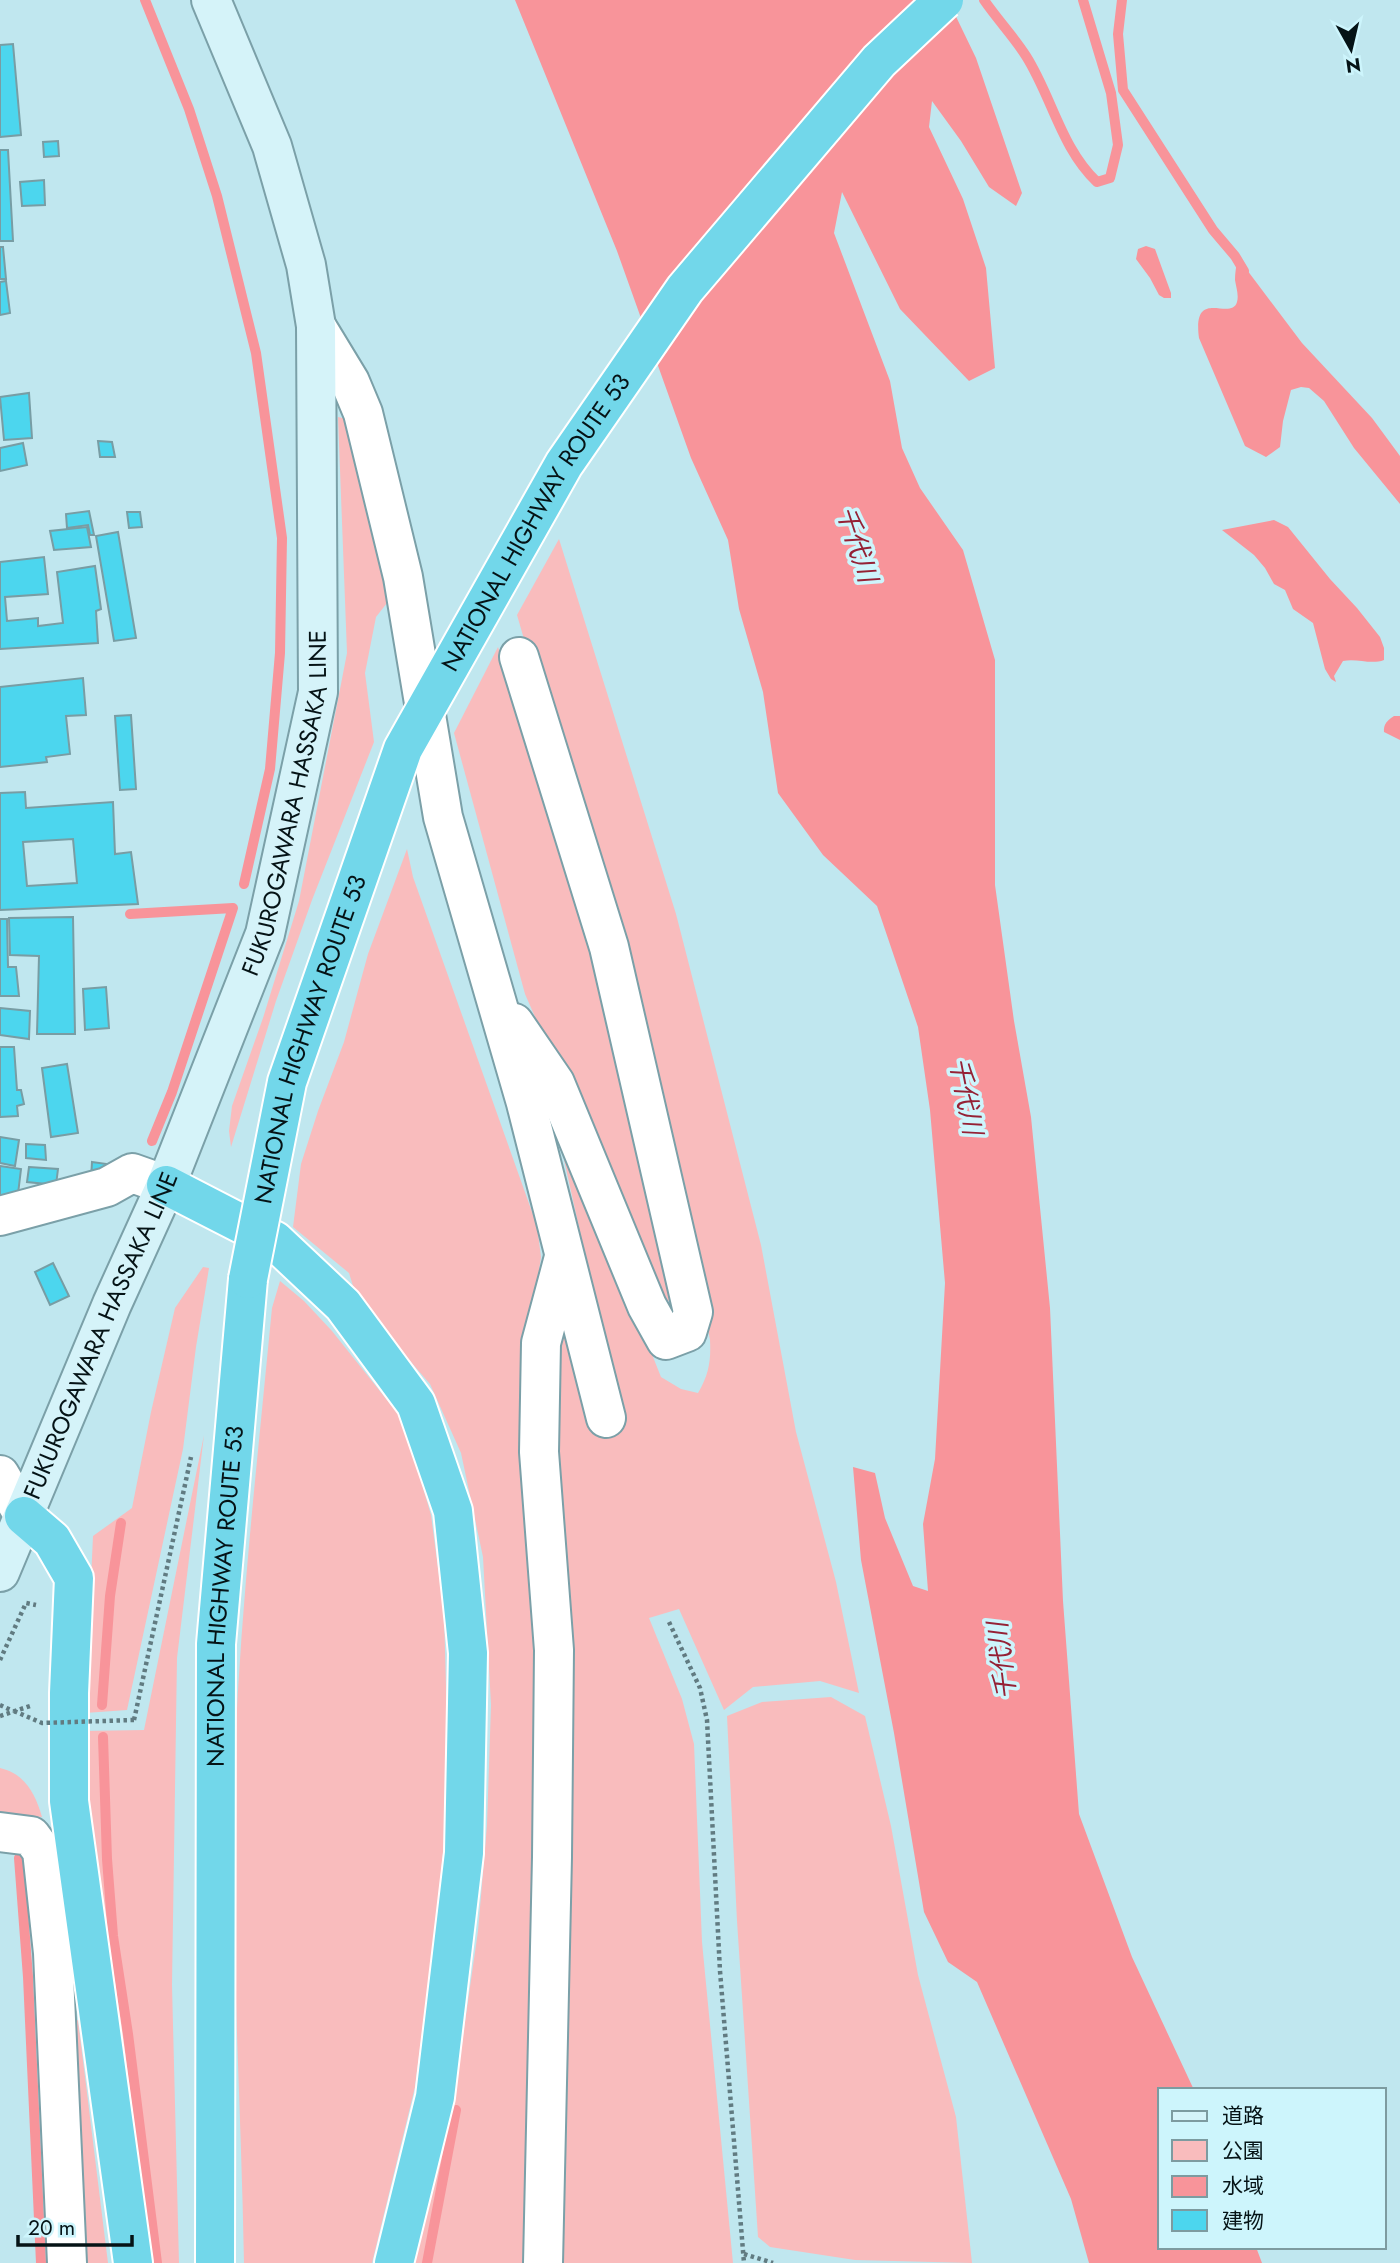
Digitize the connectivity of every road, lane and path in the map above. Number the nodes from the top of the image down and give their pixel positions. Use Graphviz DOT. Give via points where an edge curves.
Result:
graph roads {
  1 [pos="211,0"];
  2 [pos="944,0"];
  3 [pos="316,326"];
  4 [pos="519,657"];
  5 [pos="495,996"];
  6 [pos="166,1185"];
  7 [pos="0,1216"];
  8 [pos="564,1255"];
  9 [pos="606,1418"];
  10 [pos="192,1448"];
  11 [pos="0,1475"];
  12 [pos="24,1516"];
  13 [pos="0,1572"];
  14 [pos="41,1605"];
  15 [pos="669,1622"];
  16 [pos="0,1660"];
  17 [pos="0,1705"];
  18 [pos="31,1705"];
  19 [pos="14,1711"];
  20 [pos="0,1716"];
  21 [pos="0,1832"];
  22 [pos="744,2253"];
  23 [pos="67,2263"];
  24 [pos="134,2263"];
  25 [pos="215,2263"];
  26 [pos="394,2263"];
  27 [pos="543,2263"];
  28 [pos="744,2263"];
  29 [pos="773,2263"];
  1 -- 3 [label="main road, FUKUROGAWARA HASSAKA LINE" via="272,146 306,265"];
  2 -- 25 [label="highway, NATIONAL HIGHWAY ROUTE 53, bridge" via="879,61 685,289 564,464 402,749 287,1082 248,1279 216,1644"];
  3 -- 5 [label="street" via="363,413 403,577 443,817"];
  3 -- 6 [label="main road, FUKUROGAWARA HASSAKA LINE" via="318,692 265,934"];
  4 -- 5 [label="street" via="609,947 693,1312 687,1332 666,1340 647,1306 555,1083"];
  5 -- 8 [label="street"];
  6 -- 7 [label="street" via="132,1174 107,1186"];
  6 -- 12 [label="main road, FUKUROGAWARA HASSAKA LINE"];
  6 -- 26 [label="highway" via="275,1241 342,1305 416,1404 453,1511 468,1653 464,1853 435,2097"];
  8 -- 9 [label="street"];
  8 -- 27 [label="street" via="541,1343 539,1452 554,1650"];
  10 -- 19 [label="path, bridge" via="134,1720 41,1723"];
  11 -- 12 [label="street"];
  12 -- 13 [label="main road, FUKUROGAWARA HASSAKA LINE"];
  12 -- 24 [label="highway" via="52,1540 74,1578 69,1801"];
  14 -- 16 [label="path" via="26,1603"];
  15 -- 22 [label="path" via="700,1688 707,1720 720,1971"];
  17 -- 19 [label="path"];
  18 -- 19 [label="path"];
  19 -- 20 [label="path"];
  21 -- 23 [label="street" via="31,1836 42,1851 53,1953"];
  22 -- 28 [label="path"];
  22 -- 29 [label="path"];
}
